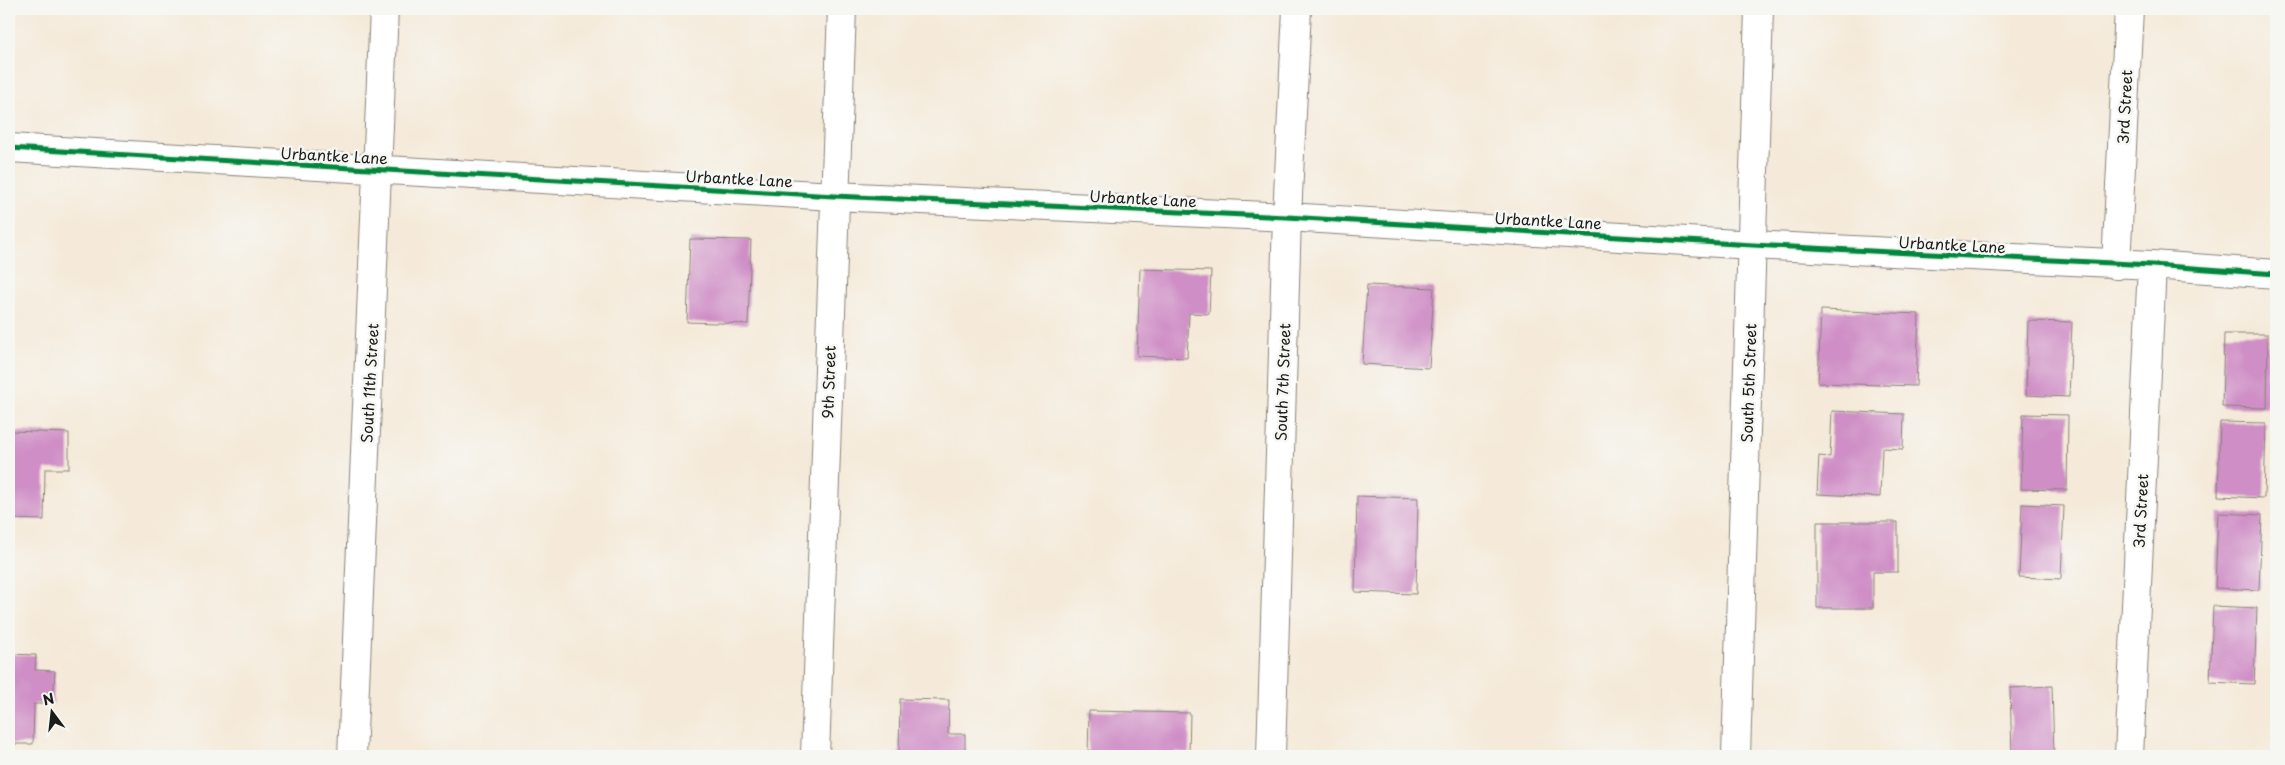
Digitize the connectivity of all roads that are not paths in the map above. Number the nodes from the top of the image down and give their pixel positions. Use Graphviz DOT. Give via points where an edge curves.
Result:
graph roads {
  1 [pos="384,9"];
  2 [pos="842,9"];
  3 [pos="1297,9"];
  4 [pos="1759,9"];
  5 [pos="2129,9"];
  6 [pos="9,148"];
  7 [pos="378,170"];
  8 [pos="834,196"];
  9 [pos="1287,217"];
  10 [pos="1753,245"];
  11 [pos="2116,265"];
  12 [pos="2152,265"];
  13 [pos="2276,274"];
  14 [pos="352,756"];
  15 [pos="815,756"];
  16 [pos="1271,756"];
  17 [pos="1736,756"];
  18 [pos="2129,756"];
  1 -- 7 [label="street, South 11th Street"];
  2 -- 8 [label="street, 9th Street"];
  3 -- 9 [label="street, South 7th Street"];
  4 -- 10 [label="street, South 5th Street"];
  5 -- 11 [label="street, 3rd Street"];
  6 -- 7 [label="street, Urbantke Lane"];
  7 -- 8 [label="street, Urbantke Lane"];
  7 -- 14 [label="street, South 11th Street"];
  8 -- 9 [label="street, Urbantke Lane"];
  8 -- 15 [label="street, 9th Street"];
  9 -- 10 [label="street, Urbantke Lane"];
  9 -- 16 [label="street, South 7th Street"];
  10 -- 11 [label="street, Urbantke Lane"];
  10 -- 17 [label="street, South 5th Street"];
  11 -- 12 [label="street, Urbantke Lane"];
  12 -- 13 [label="street, Urbantke Lane"];
  12 -- 18 [label="street, 3rd Street"];
}
